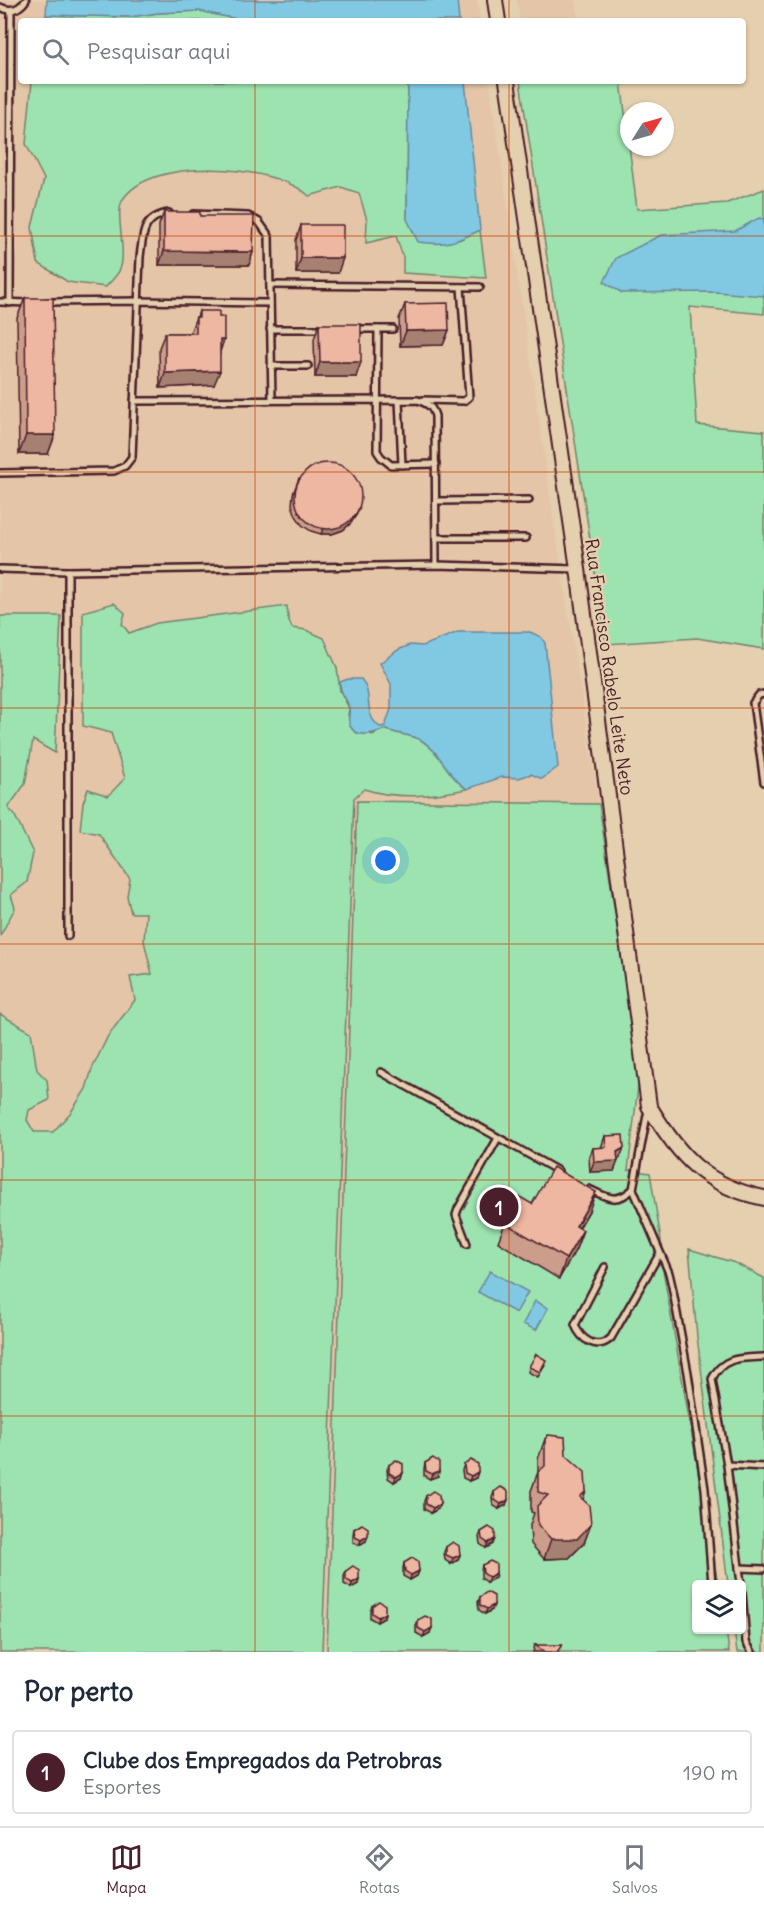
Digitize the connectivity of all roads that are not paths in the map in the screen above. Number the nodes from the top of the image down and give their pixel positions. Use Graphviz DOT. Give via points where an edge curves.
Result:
graph roads {
  1 [pos="26,0"];
  2 [pos="495,0"];
  3 [pos="0,7"];
  4 [pos="11,10"];
  5 [pos="498,18"];
  6 [pos="507,84"];
  7 [pos="178,213"];
  8 [pos="189,214"];
  9 [pos="270,285"];
  10 [pos="461,287"];
  11 [pos="480,287"];
  12 [pos="137,301"];
  13 [pos="0,302"];
  14 [pos="10,303"];
  15 [pos="270,303"];
  16 [pos="270,329"];
  17 [pos="330,329"];
  18 [pos="354,329"];
  19 [pos="378,329"];
  20 [pos="393,329"];
  21 [pos="271,366"];
  22 [pos="308,366"];
  23 [pos="272,400"];
  24 [pos="377,400"];
  25 [pos="399,400"];
  26 [pos="418,400"];
  27 [pos="134,401"];
  28 [pos="436,464"];
  29 [pos="402,465"];
  30 [pos="0,473"];
  31 [pos="529,500"];
  32 [pos="436,501"];
  33 [pos="436,538"];
  34 [pos="526,538"];
  35 [pos="436,565"];
  36 [pos="0,569"];
  37 [pos="578,569"];
  38 [pos="68,571"];
  39 [pos="764,694"];
  40 [pos="764,782"];
  41 [pos="68,936"];
  42 [pos="381,1072"];
  43 [pos="649,1106"];
  44 [pos="498,1138"];
  45 [pos="569,1177"];
  46 [pos="579,1183"];
  47 [pos="633,1189"];
  48 [pos="764,1198"];
  49 [pos="467,1244"];
  50 [pos="660,1253"];
  51 [pos="605,1267"];
  52 [pos="764,1357"];
  53 [pos="727,1465"];
  54 [pos="764,1467"];
  55 [pos="739,1568"];
  56 [pos="764,1569"];
  57 [pos="712,1580"];
  58 [pos="740,1580"];
  59 [pos="745,1634"];
  60 [pos="752,1652"];
  1 -- 4 [label="lane" via="18,9"];
  2 -- 5 [label="street"];
  3 -- 4 [label="lane"];
  4 -- 14 [label="lane"];
  6 -- 37 [label="street, Rua Francisco Rabelo Leite Neto"];
  7 -- 12 [label="lane" via="152,218 144,228"];
  8 -- 9 [label="lane" via="248,216 259,222 268,236"];
  9 -- 10 [label="lane"];
  9 -- 15 [label="lane"];
  10 -- 11 [label="lane"];
  10 -- 26 [label="lane" via="469,397"];
  12 -- 14 [label="lane"];
  12 -- 15 [label="lane"];
  12 -- 27 [label="lane"];
  13 -- 14 [label="lane"];
  15 -- 16 [label="lane"];
  16 -- 17 [label="lane"];
  16 -- 21 [label="lane"];
  18 -- 19 [label="lane"];
  19 -- 20 [label="lane"];
  19 -- 24 [label="lane"];
  21 -- 22 [label="lane"];
  21 -- 23 [label="lane"];
  23 -- 24 [label="lane"];
  23 -- 27 [label="lane"];
  24 -- 25 [label="lane"];
  24 -- 29 [label="lane" via="377,451 391,465"];
  25 -- 26 [label="lane"];
  25 -- 29 [label="lane"];
  26 -- 28 [label="lane" via="432,408 435,416"];
  27 -- 30 [label="lane" via="133,451 125,466 114,471"];
  28 -- 29 [label="lane"];
  28 -- 32 [label="lane"];
  31 -- 32 [label="lane"];
  32 -- 33 [label="lane"];
  33 -- 34 [label="lane"];
  33 -- 35 [label="lane"];
  35 -- 37 [label="lane"];
  35 -- 38 [label="lane"];
  36 -- 38 [label="lane"];
  37 -- 43 [label="street, Rua Francisco Rabelo Leite Neto"];
  38 -- 41 [label="lane"];
  39 -- 40 [label="lane" via="753,704"];
  42 -- 44 [label="lane"];
  43 -- 47 [label="lane"];
  43 -- 48 [label="street, Rua Francisco Rabelo Leite Neto" via="663,1131 689,1162 718,1184"];
  44 -- 45 [label="lane"];
  44 -- 49 [label="lane" via="456,1215"];
  46 -- 47 [label="lane" via="614,1199 625,1197"];
  47 -- 50 [label="lane"];
  50 -- 51 [label="lane" via="611,1338 600,1344 582,1337 575,1325"];
  50 -- 57 [label="lane" via="672,1286 688,1373 705,1489"];
  52 -- 53 [label="lane" via="737,1358 717,1370 712,1379"];
  53 -- 54 [label="lane"];
  53 -- 55 [label="lane"];
  55 -- 56 [label="lane"];
  55 -- 58 [label="lane"];
  59 -- 60 [label="lane"];
}
